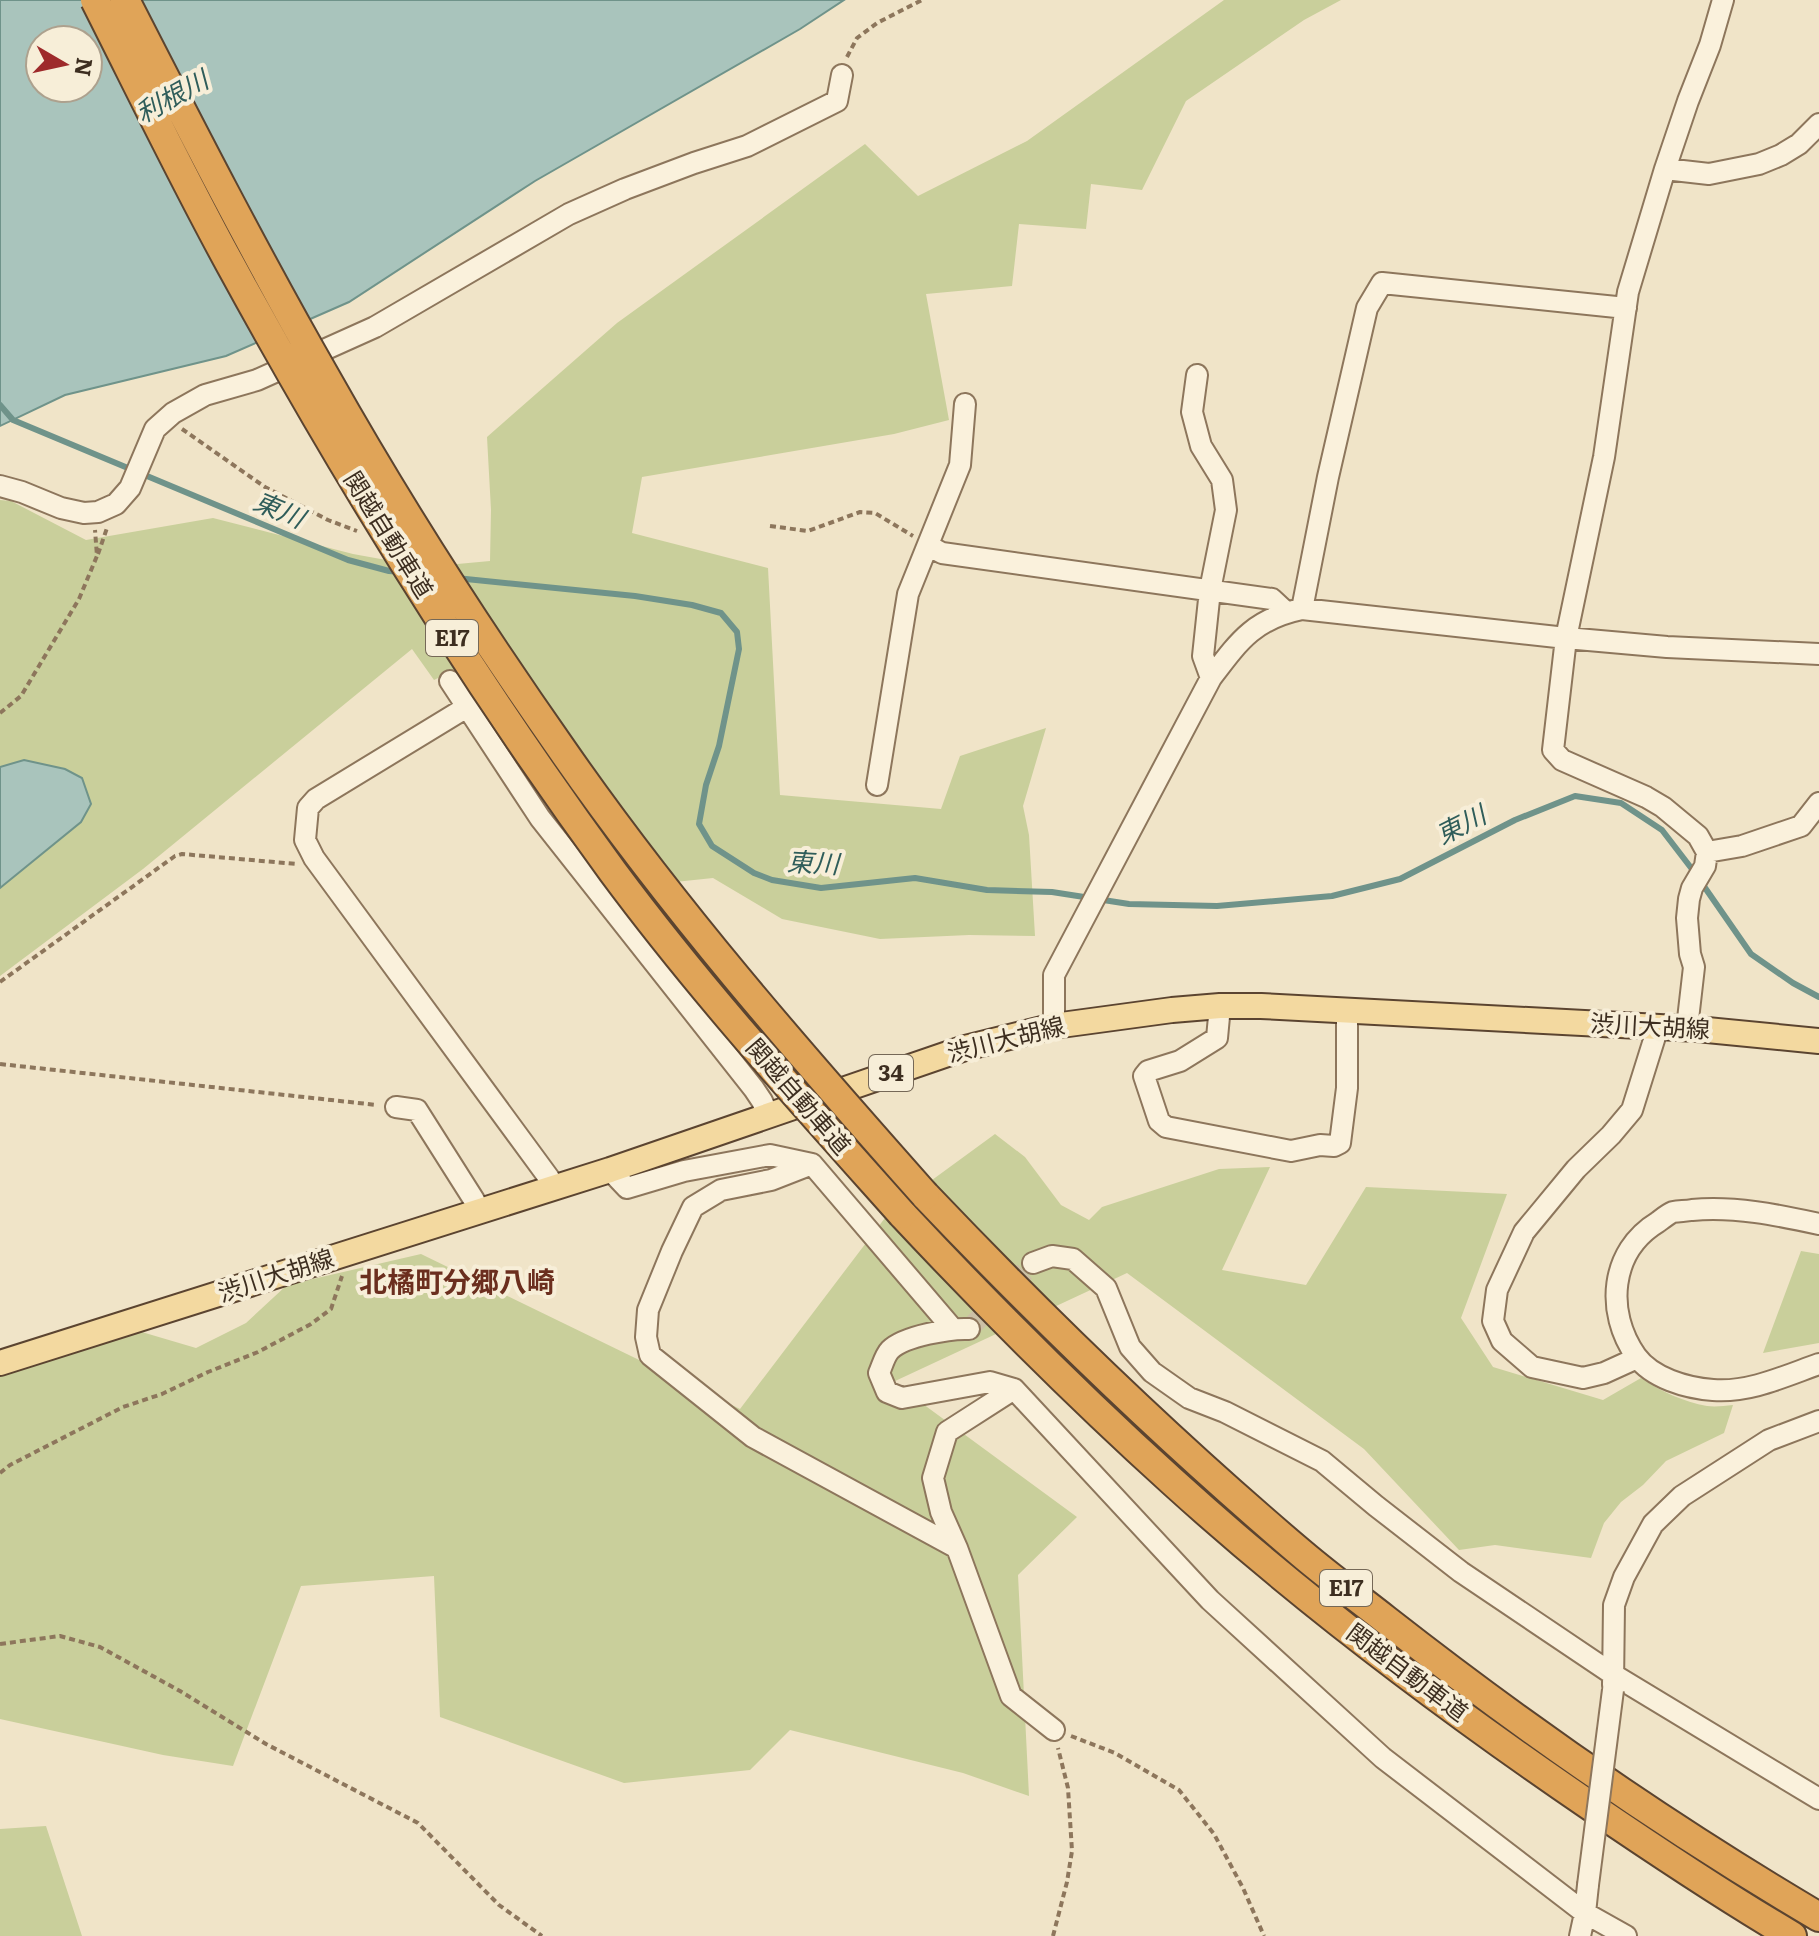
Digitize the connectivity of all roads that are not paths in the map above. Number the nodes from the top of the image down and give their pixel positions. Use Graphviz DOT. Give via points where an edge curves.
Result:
graph roads {
  1 [pos="95,0"];
  2 [pos="125,0"];
  3 [pos="1723,0"];
  4 [pos="842,75"];
  5 [pos="1819,124"];
  6 [pos="1665,169"];
  7 [pos="1626,308"];
  8 [pos="1197,375"];
  9 [pos="965,404"];
  10 [pos="0,486"];
  11 [pos="929,546"];
  12 [pos="1210,590"];
  13 [pos="1294,611"];
  14 [pos="1566,638"];
  15 [pos="1819,654"];
  16 [pos="1211,678"];
  17 [pos="450,681"];
  18 [pos="467,707"];
  19 [pos="877,785"];
  20 [pos="1819,803"];
  21 [pos="1706,859"];
  22 [pos="1220,1006"];
  23 [pos="1347,1012"];
  24 [pos="1054,1026"];
  25 [pos="1658,1027"];
  26 [pos="1687,1028"];
  27 [pos="1819,1041"];
  28 [pos="396,1107"];
  29 [pos="768,1115"];
  30 [pos="812,1164"];
  31 [pos="610,1170"];
  32 [pos="549,1178"];
  33 [pos="478,1211"];
  34 [pos="1819,1224"];
  35 [pos="1033,1263"];
  36 [pos="1637,1358"];
  37 [pos="0,1363"];
  38 [pos="1819,1364"];
  39 [pos="1014,1389"];
  40 [pos="1819,1421"];
  41 [pos="957,1548"];
  42 [pos="1614,1682"];
  43 [pos="1054,1730"];
  44 [pos="1819,1799"];
  45 [pos="1585,1913"];
  46 [pos="1819,1917"];
  47 [pos="1580,1936"];
  48 [pos="1626,1936"];
  49 [pos="1792,1936"];
  1 -- 49 [label="highway, 関越自動車道 / E17, bridge" via="229,261 380,524 615,875 790,1089 969,1285 1072,1387 1284,1578 1527,1763"];
  2 -- 46 [label="highway, 関越自動車道 / E17, bridge" via="325,378 480,630 665,888 808,1063 1005,1279 1302,1554 1544,1739"];
  3 -- 6 [label="street"];
  4 -- 10 [label="street" via="837,101 747,146 569,214 375,327 257,380 205,395 155,429 130,488 116,504 98,512 61,508"];
  5 -- 6 [label="street" via="1799,144 1759,164 1709,174"];
  6 -- 7 [label="street"];
  7 -- 13 [label="street" via="1382,283 1367,308"];
  7 -- 14 [label="street" via="1604,457"];
  8 -- 12 [label="street" via="1192,412 1201,446 1222,480 1226,510"];
  9 -- 11 [label="street" via="960,465"];
  11 -- 12 [label="street" via="942,553"];
  11 -- 19 [label="street" via="908,594"];
  12 -- 13 [label="street" via="1272,599"];
  12 -- 16 [label="street" via="1203,656"];
  13 -- 14 [label="street"];
  13 -- 16 [label="street" via="1258,625"];
  14 -- 15 [label="street"];
  14 -- 21 [label="street" via="1553,750 1562,760 1663,807 1698,836"];
  16 -- 24 [label="street" via="1054,975"];
  17 -- 18 [label="street"];
  18 -- 29 [label="street" via="540,818 754,1089"];
  18 -- 32 [label="street" via="316,799 308,808 305,840"];
  20 -- 21 [label="street" via="1801,826"];
  21 -- 26 [label="street" via="1692,888 1687,918 1694,967"];
  22 -- 23 [label="main road, 渋川大胡線 / 34"];
  22 -- 23 [label="street" via="1217,1038 1144,1076 1159,1121 1166,1127 1291,1151 1340,1143 1347,1088"];
  22 -- 24 [label="main road, 渋川大胡線 / 34"];
  23 -- 25 [label="main road, 渋川大胡線 / 34"];
  24 -- 29 [label="main road, 渋川大胡線 / 34" via="965,1048"];
  25 -- 26 [label="main road, 渋川大胡線 / 34"];
  25 -- 36 [label="street" via="1632,1110 1524,1232 1497,1290 1493,1321 1502,1341 1532,1367 1583,1378"];
  26 -- 27 [label="main road, 渋川大胡線 / 34"];
  28 -- 33 [label="street" via="417,1110"];
  29 -- 31 [label="main road, 渋川大胡線 / 34"];
  30 -- 31 [label="street" via="770,1155 627,1188"];
  30 -- 39 [label="street" via="961,1329 910,1339 890,1350 879,1373 887,1392 902,1398 990,1382"];
  30 -- 41 [label="street" via="771,1180 721,1190 693,1207 648,1310 650,1355 753,1437"];
  31 -- 33 [label="main road, 渋川大胡線 / 34"];
  33 -- 37 [label="main road, 渋川大胡線 / 34"];
  34 -- 36 [label="street" via="1705,1209 1673,1212 1645,1230 1626,1252 1615,1302 1620,1326"];
  35 -- 42 [label="street" via="1052,1256 1073,1259 1106,1288 1130,1347 1152,1372 1189,1398 1322,1461 1461,1572"];
  36 -- 38 [label="street" via="1660,1376 1712,1390 1754,1386"];
  39 -- 41 [label="street" via="947,1432 933,1478"];
  39 -- 45 [label="street" via="1210,1600 1383,1758"];
  40 -- 42 [label="street" via="1769,1440 1682,1496 1653,1524 1614,1605"];
  41 -- 43 [label="street" via="1011,1696"];
  42 -- 44 [label="street"];
  42 -- 45 [label="street, bridge"];
  45 -- 47 [label="street"];
  45 -- 48 [label="street"];
}
